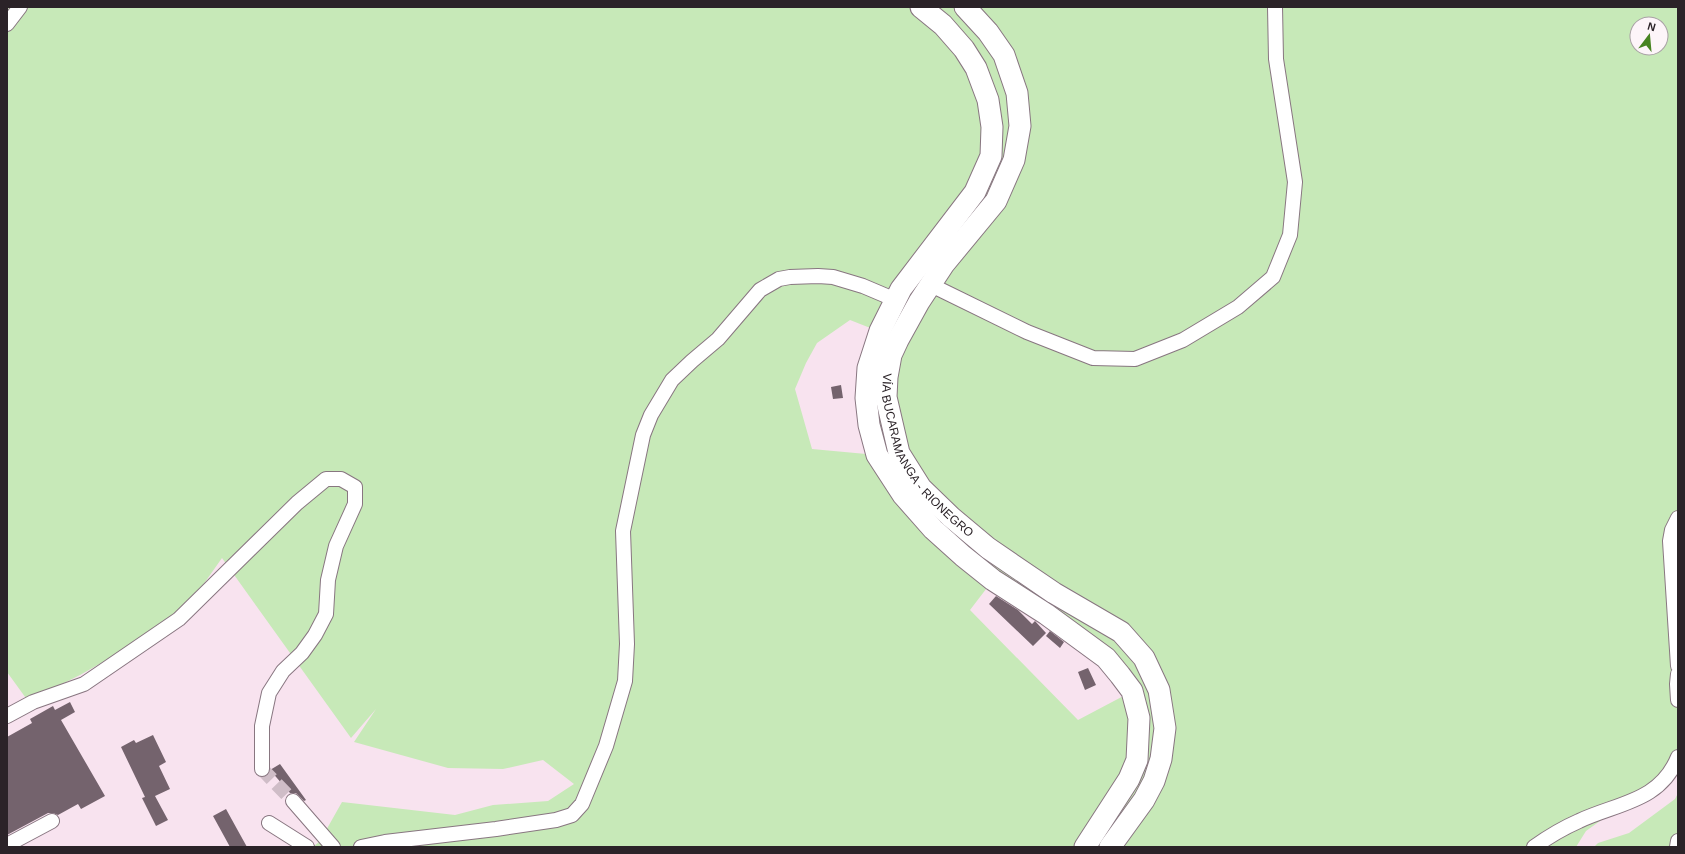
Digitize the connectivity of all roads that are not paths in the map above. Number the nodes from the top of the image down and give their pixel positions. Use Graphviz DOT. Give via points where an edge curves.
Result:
graph roads {
  1 [pos="20,7"];
  2 [pos="921,7"];
  3 [pos="964,7"];
  4 [pos="1275,7"];
  5 [pos="7,24"];
  6 [pos="931,285"];
  7 [pos="896,300"];
  8 [pos="1678,518"];
  9 [pos="1678,666"];
  10 [pos="1678,674"];
  11 [pos="1678,700"];
  12 [pos="7,716"];
  13 [pos="1678,757"];
  14 [pos="262,769"];
  15 [pos="293,801"];
  16 [pos="52,821"];
  17 [pos="269,823"];
  18 [pos="1678,841"];
  19 [pos="7,845"];
  20 [pos="387,845"];
  21 [pos="307,847"];
  22 [pos="333,847"];
  23 [pos="361,847"];
  24 [pos="1084,847"];
  25 [pos="1110,847"];
  26 [pos="1534,847"];
  27 [pos="1676,847"];
  1 -- 5 [label="street"];
  2 -- 7 [label="highway, VÍA BUCARAMANGA - RIONEGRO" via="943,25 964,48 976,68 988,100 992,127 990,156 975,192 901,289"];
  3 -- 6 [label="highway, VÍA BUCARAMANGA - RIONEGRO" via="988,32 1004,55 1017,93 1020,126 1014,160 996,201 944,264"];
  4 -- 6 [label="street" via="1276,58 1295,182 1290,235 1273,277 1238,307 1183,340 1135,359 1094,358 1026,332"];
  6 -- 25 [label="highway, VÍA BUCARAMANGA - RIONEGRO" via="891,355 886,397 899,453 921,488 988,548 1054,593 1121,632 1144,658 1159,690 1165,728 1161,758 1154,781 1144,800"];
  7 -- 20 [label="street" via="833,277 779,279 760,290 718,339 672,380 643,435 624,525 627,644 625,680 606,746 582,804 572,815"];
  7 -- 24 [label="highway, VÍA BUCARAMANGA - RIONEGRO" via="880,331 868,368 866,398 869,425 877,455 903,495 938,533 993,580 1046,614 1106,658 1132,691 1139,718 1137,760 1129,779"];
  8 -- 9 [label="street" via="1670,541"];
  10 -- 11 [label="street"];
  12 -- 14 [label="street" via="33,702 84,684 179,620 297,503 326,479 340,480 355,488 355,504 336,546 328,580 326,614 315,635 302,653 283,671 269,693 262,726"];
  13 -- 26 [label="street" via="1670,771 1649,793 1579,820"];
  15 -- 22 [label="street"];
  16 -- 19 [label="street"];
  17 -- 21 [label="street"];
  18 -- 27 [label="street"];
  20 -- 23 [label="street"];
}
